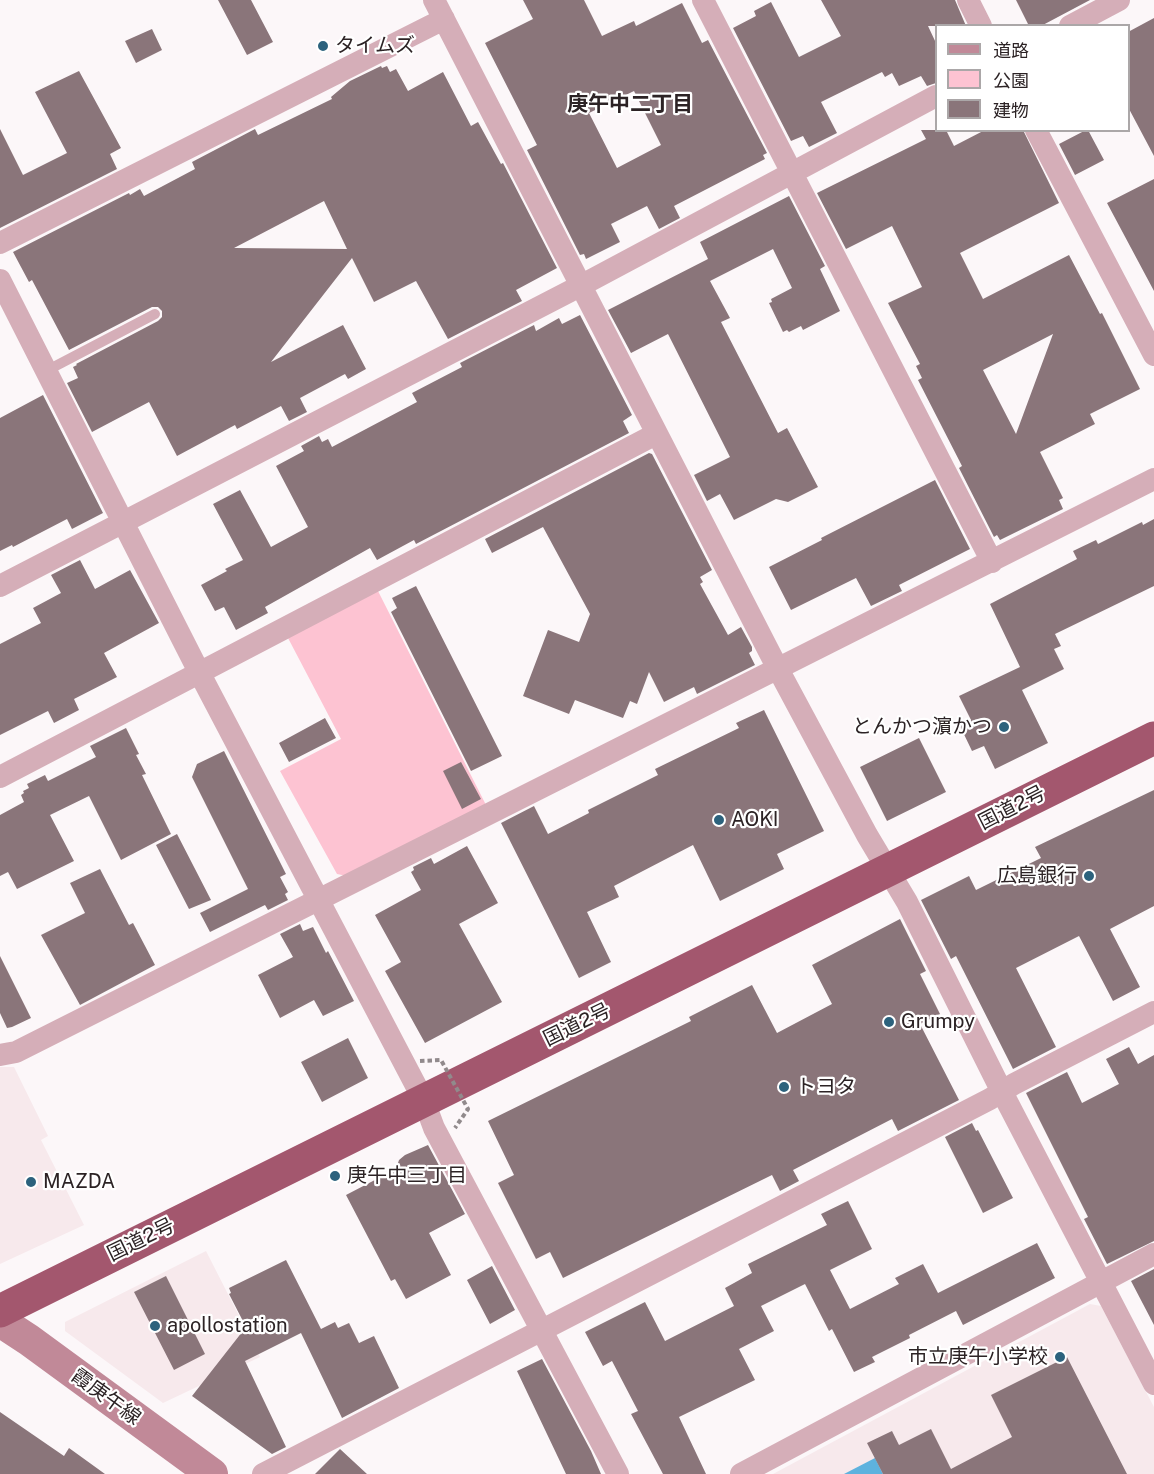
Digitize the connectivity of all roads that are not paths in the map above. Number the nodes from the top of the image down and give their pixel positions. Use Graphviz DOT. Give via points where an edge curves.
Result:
graph roads {
  1 [pos="703,0"];
  2 [pos="968,0"];
  3 [pos="1119,0"];
  4 [pos="439,10"];
  5 [pos="980,24"];
  6 [pos="1074,24"];
  7 [pos="935,97"];
  8 [pos="1037,132"];
  9 [pos="792,174"];
  10 [pos="0,243"];
  11 [pos="0,280"];
  12 [pos="582,285"];
  13 [pos="155,314"];
  14 [pos="8,315"];
  15 [pos="1154,355"];
  16 [pos="46,371"];
  17 [pos="656,434"];
  18 [pos="1154,479"];
  19 [pos="123,522"];
  20 [pos="992,562"];
  21 [pos="0,586"];
  22 [pos="778,669"];
  23 [pos="199,672"];
  24 [pos="1154,738"];
  25 [pos="0,777"];
  26 [pos="888,871"];
  27 [pos="319,899"];
  28 [pos="1154,1012"];
  29 [pos="0,1055"];
  30 [pos="1002,1092"];
  31 [pos="424,1101"];
  32 [pos="1154,1254"];
  33 [pos="1101,1281"];
  34 [pos="0,1311"];
  35 [pos="0,1322"];
  36 [pos="540,1330"];
  37 [pos="1154,1384"];
  38 [pos="212,1474"];
  39 [pos="263,1474"];
  40 [pos="618,1474"];
  41 [pos="741,1474"];
  1 -- 9 [label="street"];
  2 -- 5 [label="street"];
  3 -- 6 [label="street"];
  4 -- 10 [label="street"];
  4 -- 12 [label="street"];
  7 -- 9 [label="street"];
  8 -- 15 [label="street"];
  9 -- 12 [label="street"];
  9 -- 20 [label="street"];
  11 -- 14 [label="street"];
  12 -- 17 [label="street"];
  12 -- 19 [label="street"];
  13 -- 16 [label="lane"];
  14 -- 16 [label="street"];
  16 -- 19 [label="street"];
  17 -- 22 [label="street"];
  17 -- 23 [label="street"];
  18 -- 20 [label="street"];
  19 -- 21 [label="street"];
  19 -- 23 [label="street"];
  20 -- 22 [label="street"];
  22 -- 26 [label="street"];
  22 -- 27 [label="street"];
  23 -- 25 [label="street"];
  23 -- 27 [label="street"];
  24 -- 26 [label="highway, 国道2号"];
  26 -- 30 [label="street"];
  26 -- 31 [label="highway, 国道2号"];
  27 -- 29 [label="street" via="16,1052"];
  27 -- 31 [label="street"];
  28 -- 30 [label="street"];
  30 -- 33 [label="street"];
  30 -- 36 [label="street"];
  31 -- 34 [label="highway, 国道2号"];
  31 -- 36 [label="street" via="434,1128"];
  32 -- 33 [label="street"];
  33 -- 37 [label="street"];
  33 -- 41 [label="street"];
  35 -- 38 [label="street, 霞庚午線"];
  36 -- 39 [label="street"];
  36 -- 40 [label="street"];
}
